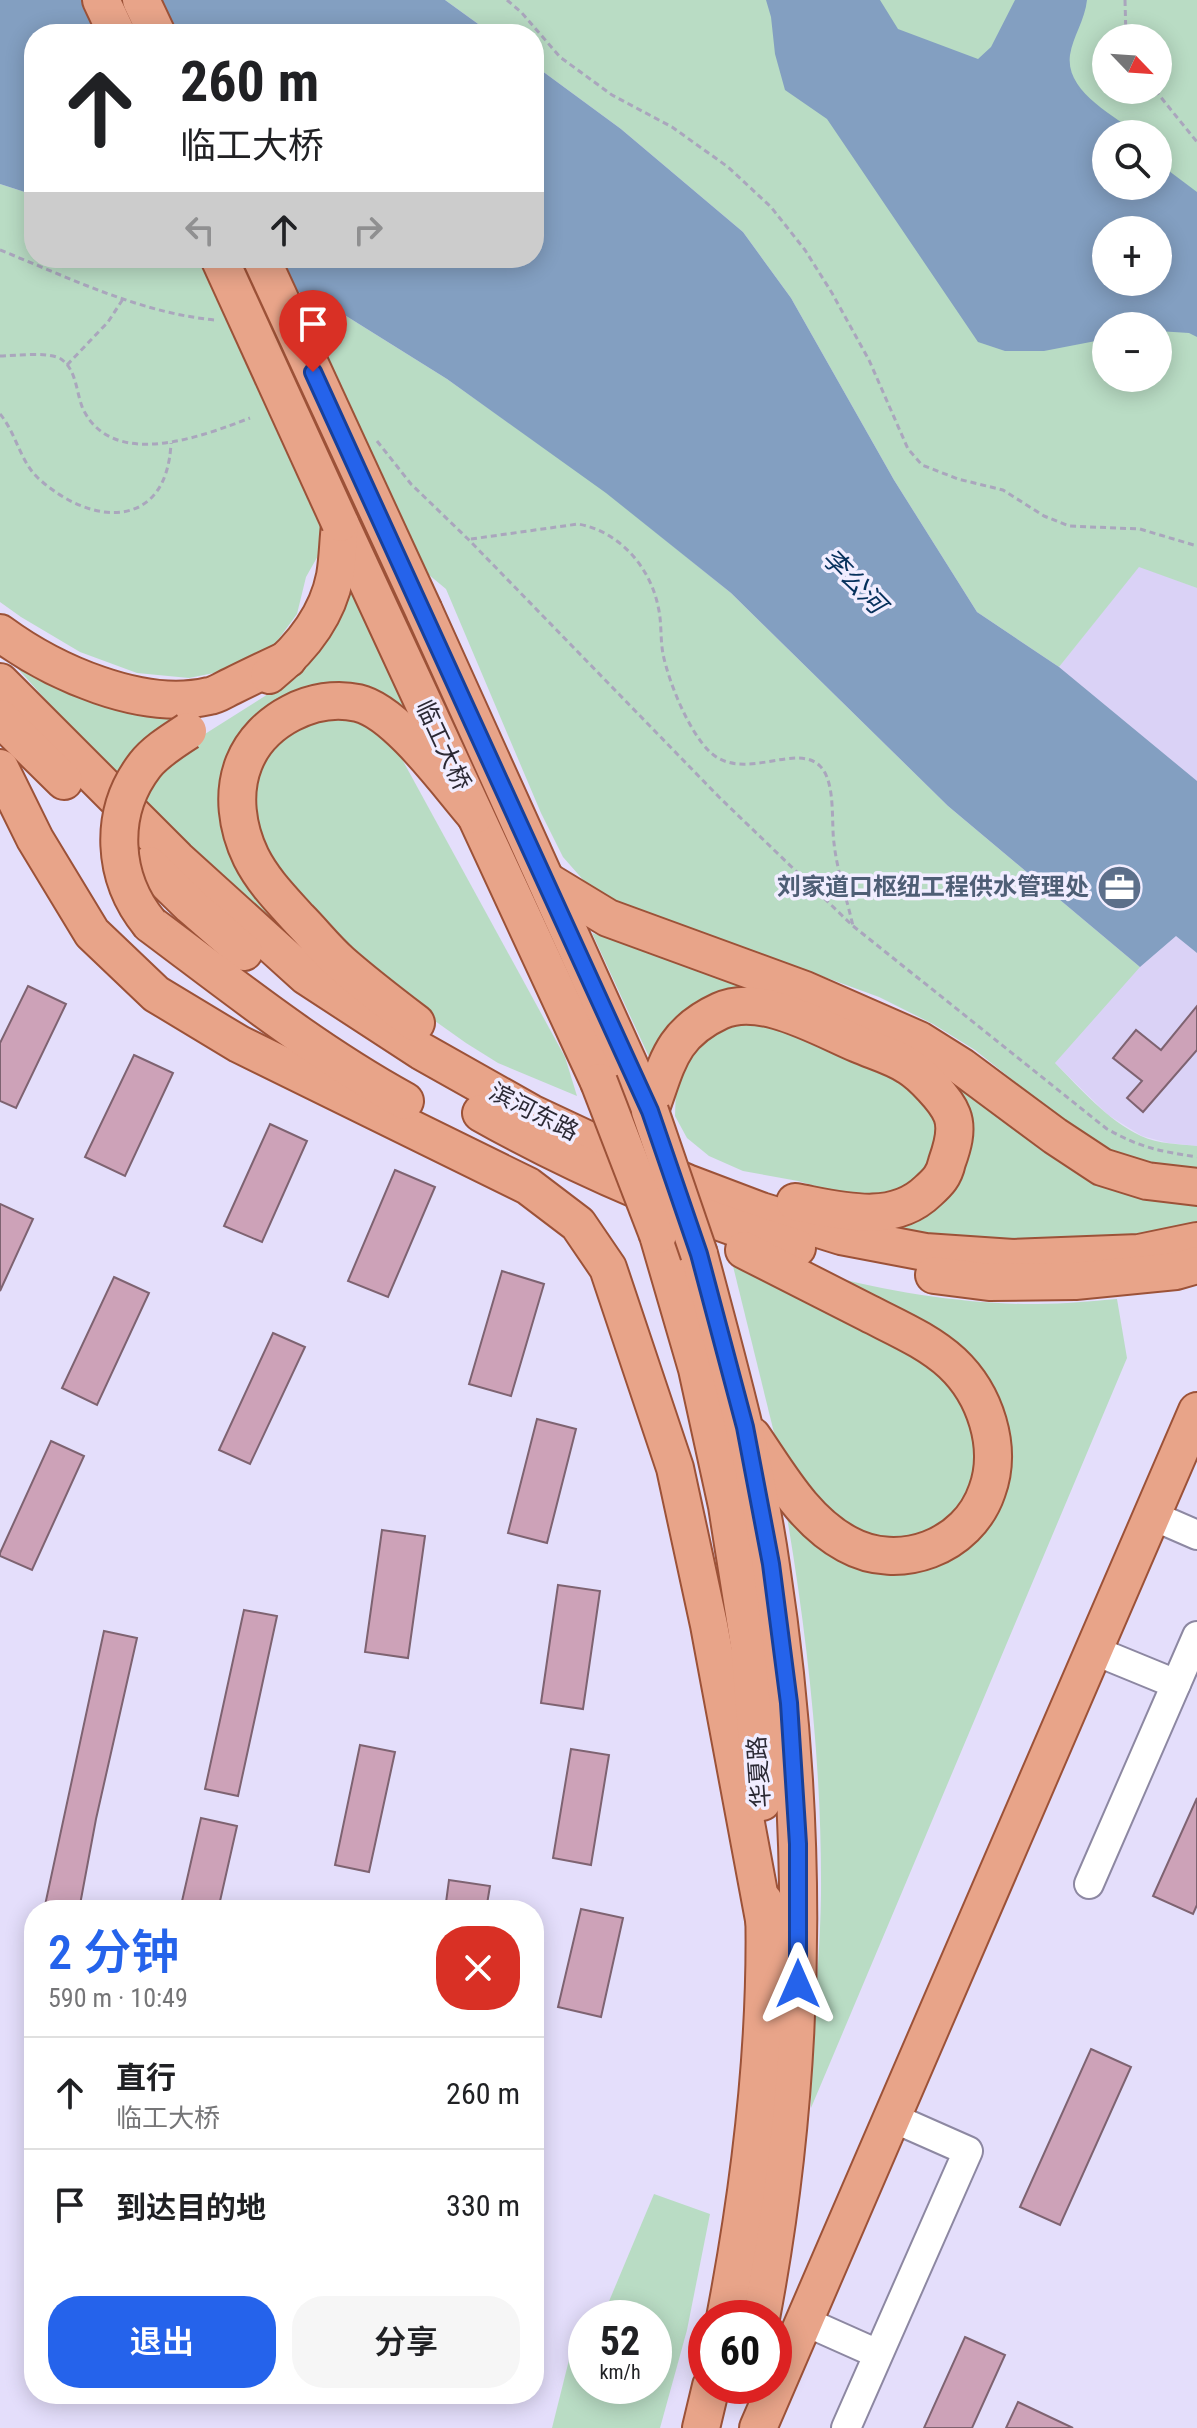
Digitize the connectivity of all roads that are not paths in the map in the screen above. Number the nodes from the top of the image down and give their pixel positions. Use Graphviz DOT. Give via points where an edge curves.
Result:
graph roads {
  1 [pos="101,0"];
  2 [pos="141,0"];
  3 [pos="112,24"];
  4 [pos="152,24"];
  5 [pos="224,268"];
  6 [pos="266,268"];
  7 [pos="340,523"];
  8 [pos="0,633"];
  9 [pos="288,659"];
  10 [pos="0,682"];
  11 [pos="0,718"];
  12 [pos="0,768"];
  13 [pos="475,815"];
  14 [pos="547,881"];
  15 [pos="650,1111"];
  16 [pos="531,1113"];
  17 [pos="609,1179"];
  18 [pos="1197,1187"];
  19 [pos="672,1191"];
  20 [pos="658,1235"];
  21 [pos="1197,1241"];
  22 [pos="699,1254"];
  23 [pos="1197,1265"];
  24 [pos="1197,1411"];
  25 [pos="745,1427"];
  26 [pos="1151,1515"];
  27 [pos="1197,1535"];
  28 [pos="1197,1636"];
  29 [pos="1093,1650"];
  30 [pos="1176,1684"];
  31 [pos="1089,1884"];
  32 [pos="765,1925"];
  33 [pos="891,2117"];
  34 [pos="728,2300"];
  35 [pos="765,2300"];
  36 [pos="804,2321"];
  37 [pos="878,2354"];
  38 [pos="707,2404"];
  39 [pos="745,2404"];
  40 [pos="701,2428"];
  41 [pos="739,2428"];
  42 [pos="758,2428"];
  43 [pos="846,2428"];
  1 -- 3 [label="main road"];
  2 -- 4 [label="main road"];
  5 -- 7 [label="main road, 临工大桥, bridge"];
  6 -- 14 [label="main road, 临工大桥, bridge"];
  7 -- 9 [label="main road" via="334,577 323,610"];
  7 -- 13 [label="main road, 临工大桥"];
  8 -- 9 [label="main road" via="69,675 147,697 210,696"];
  9 -- 17 [label="main road, bridge" via="233,704 157,752 131,786 119,826 119,862 139,910 150,924 273,1017 369,1081 502,1149"];
  10 -- 16 [label="main road, 滨河东路" via="177,859 306,976 421,1051"];
  11 -- 17 [label="main road, 滨河东路" via="191,906 290,993 435,1086"];
  12 -- 32 [label="main road" via="35,839 92,933 156,994 239,1044 528,1186 578,1224 608,1268 675,1468"];
  13 -- 16 [label="main road" via="400,728 359,703 308,705 282,717 244,762 237,792 238,825 268,886 339,961"];
  13 -- 20 [label="main road, 临工大桥, bridge" via="599,1082"];
  14 -- 15 [label="main road, 临工大桥"];
  14 -- 18 [label="main road" via="608,918 805,990 919,1040 1102,1167 1147,1181"];
  15 -- 19 [label="main road" via="674,1048 687,1032 723,1010 743,1006 789,1014 907,1065 932,1086 952,1115 954,1140 943,1176 918,1201 883,1213"];
  15 -- 22 [label="main road, 临工大桥, bridge"];
  16 -- 19 [label="main road, 滨河东路" via="612,1151"];
  17 -- 19 [label="main road, 滨河东路"];
  19 -- 21 [label="main road, 滨河东路" via="841,1236 925,1252 1013,1258 1139,1253"];
  19 -- 23 [label="main road, 滨河东路" via="731,1228 892,1270 989,1282 1075,1281"];
  19 -- 25 [label="main road" via="744,1250 914,1337 954,1365 976,1394 992,1437 988,1491 975,1514 939,1547 915,1556 867,1552 848,1545 802,1507"];
  20 -- 32 [label="main road, 华夏路" via="701,1385 749,1645"];
  22 -- 25 [label="main road, 华夏路"];
  24 -- 26 [label="main road"];
  25 -- 35 [label="main road, 华夏路" via="789,1703 798,1844 798,1984 789,2124"];
  26 -- 27 [label="lane"];
  26 -- 29 [label="main road"];
  28 -- 30 [label="lane"];
  29 -- 30 [label="lane"];
  29 -- 33 [label="main road"];
  30 -- 31 [label="lane"];
  32 -- 34 [label="main road, 华夏路" via="751,2149"];
  33 -- 36 [label="main road"];
  33 -- 37 [label="lane" via="968,2151"];
  36 -- 37 [label="lane"];
  36 -- 42 [label="main road"];
  37 -- 43 [label="lane"];
  38 -- 40 [label="main road"];
  39 -- 41 [label="main road"];
}
